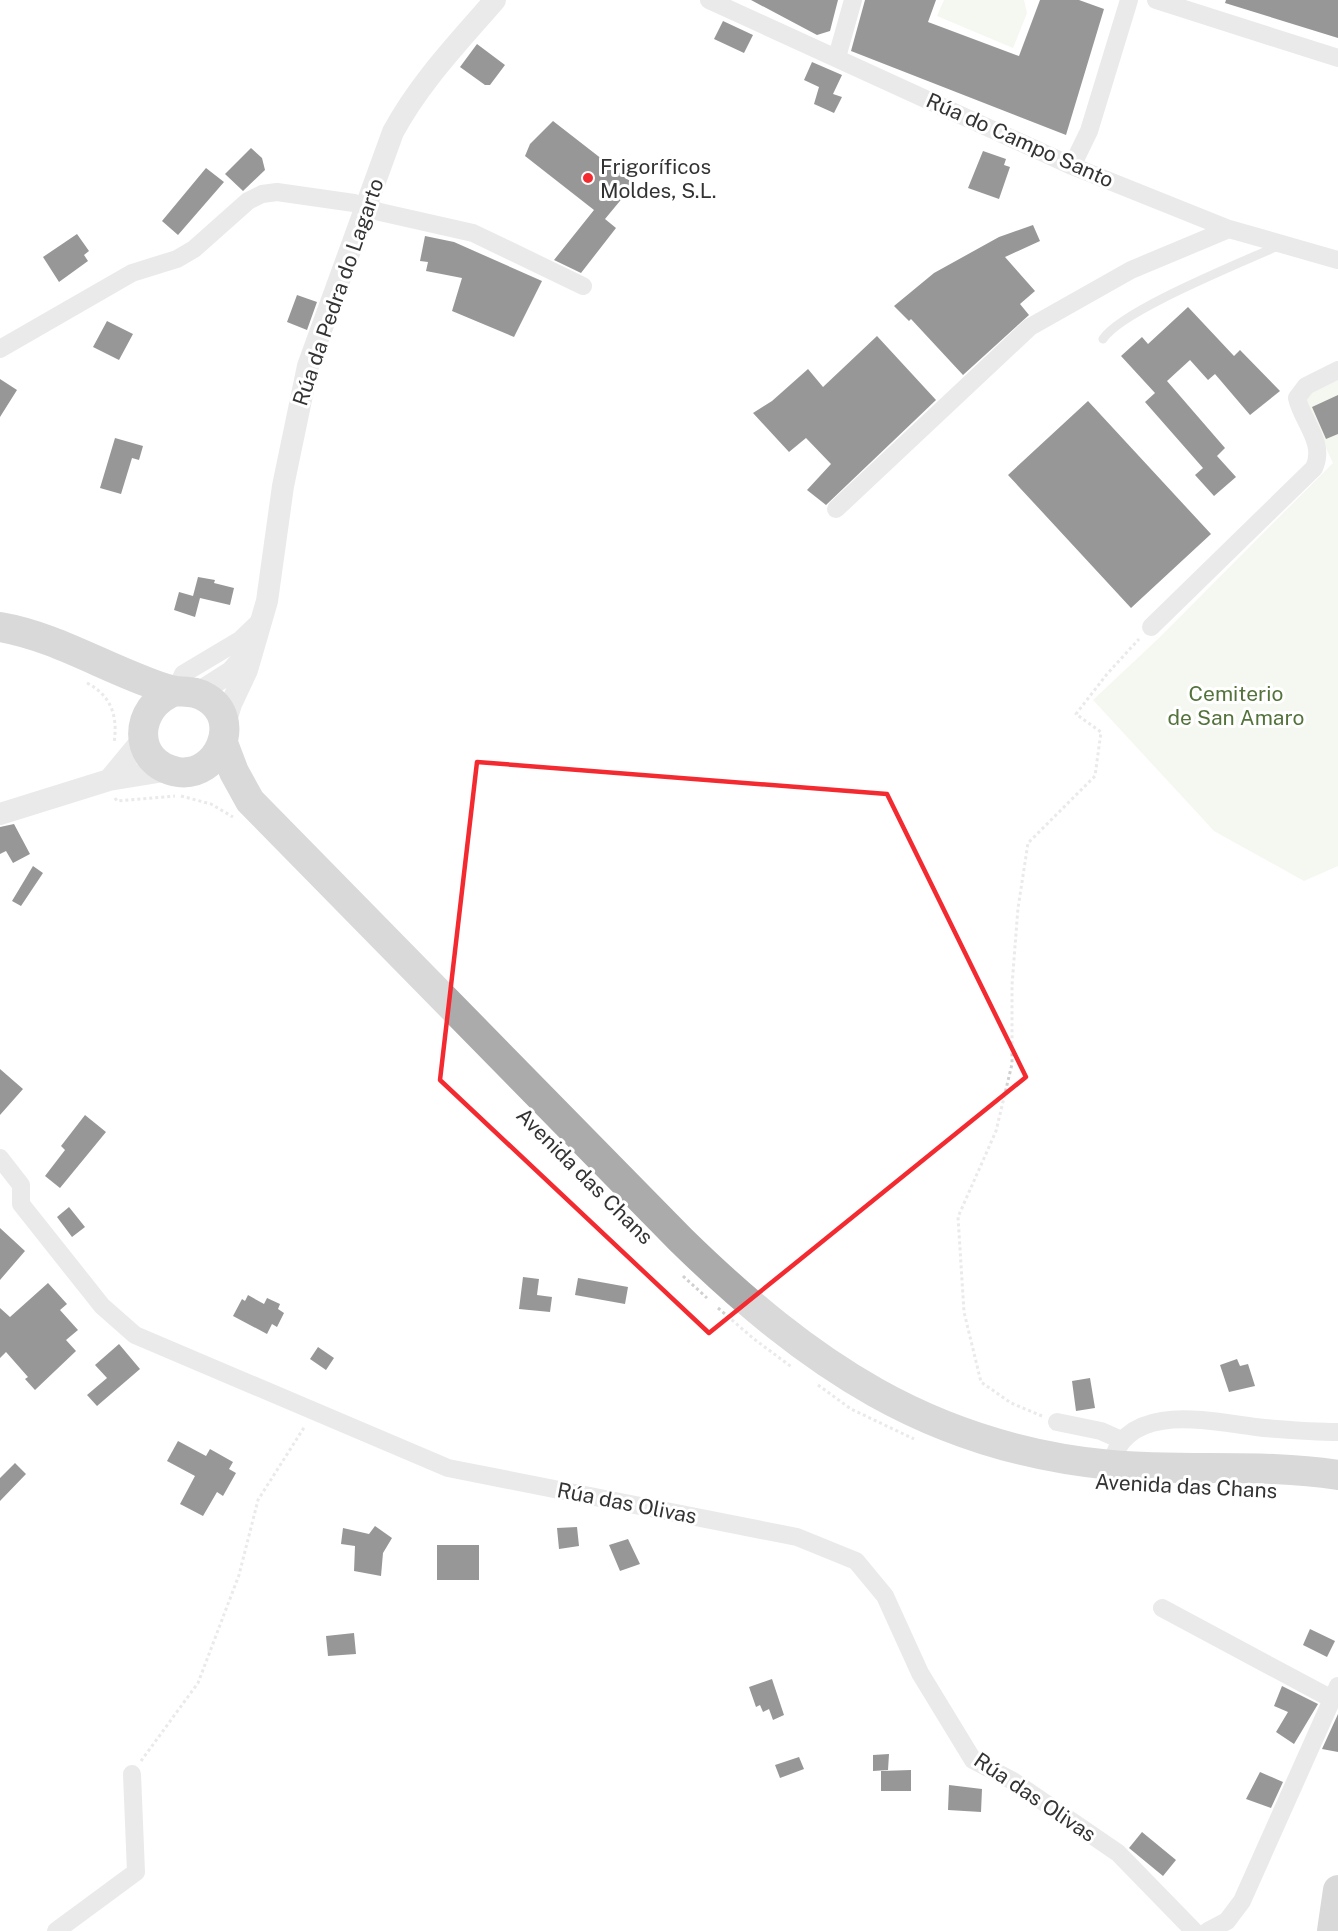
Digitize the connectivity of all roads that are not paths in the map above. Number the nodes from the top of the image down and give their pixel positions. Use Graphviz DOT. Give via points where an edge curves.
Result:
graph roads {
  1 [pos="495,0"];
  2 [pos="709,0"];
  3 [pos="853,0"];
  4 [pos="1129,0"];
  5 [pos="1156,0"];
  6 [pos="837,57"];
  7 [pos="1338,58"];
  8 [pos="1072,166"];
  9 [pos="366,207"];
  10 [pos="1228,229"];
  11 [pos="1282,244"];
  12 [pos="1338,260"];
  13 [pos="583,286"];
  14 [pos="1103,339"];
  15 [pos="0,349"];
  16 [pos="1338,370"];
  17 [pos="836,509"];
  18 [pos="262,619"];
  19 [pos="0,627"];
  20 [pos="1151,627"];
  21 [pos="253,647"];
  22 [pos="92,673"];
  23 [pos="186,692"];
  24 [pos="143,732"];
  25 [pos="223,735"];
  26 [pos="180,771"];
  27 [pos="109,780"];
  28 [pos="242,810"];
  29 [pos="0,814"];
  30 [pos="0,1158"];
  31 [pos="1057,1422"];
  32 [pos="1338,1432"];
  33 [pos="1116,1452"];
  34 [pos="1338,1475"];
  35 [pos="1162,1608"];
  36 [pos="1334,1692"];
  37 [pos="132,1774"];
  38 [pos="1338,1890"];
  39 [pos="56,1931"];
  40 [pos="1194,1931"];
  41 [pos="1208,1931"];
  42 [pos="1332,1931"];
  1 -- 9 [label="street, Rúa da Pedra do Lagarto" via="408,105 393,132"];
  2 -- 6 [label="street, Rúa do Campo Santo"];
  3 -- 6 [label="street"];
  4 -- 8 [label="street" via="1089,131"];
  5 -- 7 [label="street"];
  6 -- 8 [label="street, Rúa do Campo Santo"];
  8 -- 10 [label="street, Rúa do Campo Santo"];
  9 -- 13 [label="street" via="473,233"];
  9 -- 15 [label="street" via="277,192 262,194 248,201 194,249 177,259 132,273"];
  9 -- 18 [label="street, Rúa da Pedra do Lagarto" via="299,400"];
  10 -- 11 [label="street, Rúa do Campo Santo"];
  10 -- 17 [label="street" via="1131,270 1029,327"];
  11 -- 12 [label="street, Rúa do Campo Santo"];
  11 -- 14 [label="lane" via="1117,324"];
  16 -- 20 [label="street" via="1306,386 1297,398 1315,438 1318,460 1314,468"];
  18 -- 21 [label="street, Rúa da Pedra do Lagarto"];
  18 -- 23 [label="street" via="240,640 183,674"];
  19 -- 22 [label="main road, Avenida das Chans" via="68,648"];
  21 -- 23 [label="street, Rúa da Pedra do Lagarto" via="231,672"];
  21 -- 25 [label="street, Rúa da Pedra do Lagarto"];
  22 -- 23 [label="main road, Avenida das Chans"];
  22 -- 24 [label="main road, Avenida das Chans" via="128,695 138,708"];
  23 -- 24 [label="main road" via="156,700 147,711"];
  23 -- 25 [label="main road, Avenida das Chans" via="209,699 218,709"];
  24 -- 26 [label="main road, Avenida das Chans" via="148,753 158,764"];
  24 -- 27 [label="street"];
  25 -- 26 [label="main road" via="210,763"];
  25 -- 28 [label="main road, Avenida das Chans"];
  26 -- 27 [label="street"];
  26 -- 28 [label="main road, Avenida das Chans"];
  27 -- 29 [label="street"];
  28 -- 33 [label="main road, Avenida das Chans" via="681,1240 782,1332 856,1382 944,1426 1018,1449"];
  30 -- 40 [label="street, Rúa das Olivas" via="21,1185 21,1204 102,1306 135,1335 448,1468 797,1537 856,1561 885,1596 920,1673 972,1760 1013,1781 1118,1853"];
  31 -- 33 [label="street" via="1101,1431"];
  32 -- 33 [label="street" via="1167,1419 1131,1432"];
  33 -- 34 [label="main road, Avenida das Chans" via="1171,1469 1282,1469"];
  35 -- 36 [label="street"];
  36 -- 41 [label="street" via="1242,1901 1227,1921"];
  37 -- 39 [label="street" via="136,1872"];
  38 -- 42 [label="main road"];
}
